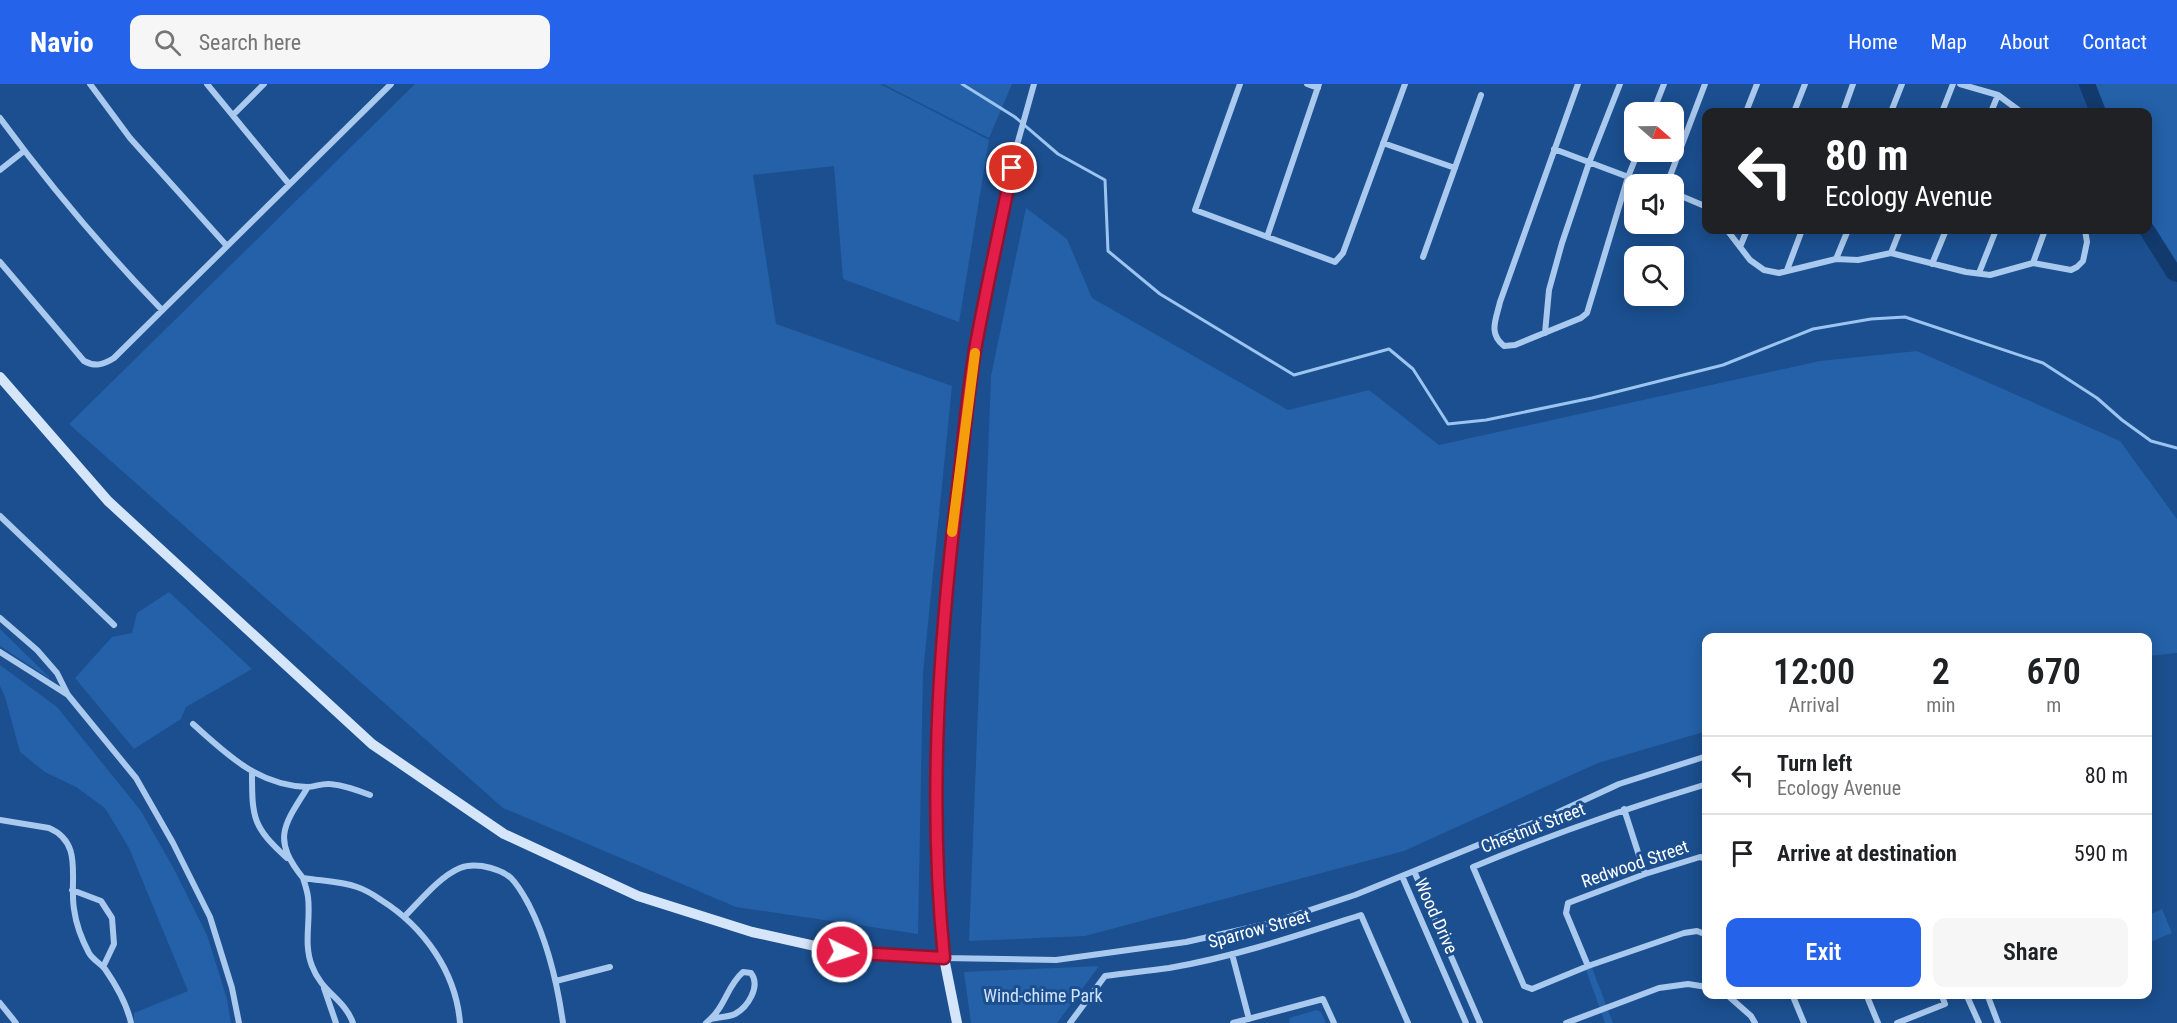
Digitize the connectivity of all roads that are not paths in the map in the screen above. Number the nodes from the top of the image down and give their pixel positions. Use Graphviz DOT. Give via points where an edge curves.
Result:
graph roads {
  1 [pos="90,84"];
  2 [pos="207,84"];
  3 [pos="264,84"];
  4 [pos="391,84"];
  5 [pos="1034,84"];
  6 [pos="1240,84"];
  7 [pos="1307,84"];
  8 [pos="1405,84"];
  9 [pos="1578,84"];
  10 [pos="1620,84"];
  11 [pos="1664,84"];
  12 [pos="1705,84"];
  13 [pos="1757,84"];
  14 [pos="1805,84"];
  15 [pos="1853,84"];
  16 [pos="1902,84"];
  17 [pos="1953,84"];
  18 [pos="1960,84"];
  19 [pos="1319,86"];
  20 [pos="1481,95"];
  21 [pos="1998,95"];
  22 [pos="1657,102"];
  23 [pos="1748,108"];
  24 [pos="1796,108"];
  25 [pos="1844,108"];
  26 [pos="1893,108"];
  27 [pos="1944,108"];
  28 [pos="1993,108"];
  29 [pos="2016,108"];
  30 [pos="233,115"];
  31 [pos="0,118"];
  32 [pos="1383,143"];
  33 [pos="1554,149"];
  34 [pos="24,151"];
  35 [pos="1589,163"];
  36 [pos="1455,168"];
  37 [pos="0,170"];
  38 [pos="1671,174"];
  39 [pos="1624,176"];
  40 [pos="290,184"];
  41 [pos="1624,190"];
  42 [pos="1684,197"];
  43 [pos="1702,205"];
  44 [pos="1730,234"];
  45 [pos="1746,234"];
  46 [pos="1800,234"];
  47 [pos="1846,234"];
  48 [pos="1898,234"];
  49 [pos="1944,234"];
  50 [pos="1994,234"];
  51 [pos="2044,234"];
  52 [pos="2086,234"];
  53 [pos="1267,237"];
  54 [pos="227,246"];
  55 [pos="1740,247"];
  56 [pos="1891,253"];
  57 [pos="1423,257"];
  58 [pos="1836,259"];
  59 [pos="0,262"];
  60 [pos="2033,263"];
  61 [pos="1932,264"];
  62 [pos="1787,270"];
  63 [pos="1979,273"];
  64 [pos="162,310"];
  65 [pos="1545,333"];
  66 [pos="0,377"];
  67 [pos="0,516"];
  68 [pos="0,618"];
  69 [pos="114,625"];
  70 [pos="0,652"];
  71 [pos="68,695"];
  72 [pos="194,724"];
  73 [pos="1702,758"];
  74 [pos="252,773"];
  75 [pos="1702,786"];
  76 [pos="308,787"];
  77 [pos="370,795"];
  78 [pos="1624,809"];
  79 [pos="0,820"];
  80 [pos="1702,858"];
  81 [pos="289,861"];
  82 [pos="1414,871"];
  83 [pos="1645,874"];
  84 [pos="1402,876"];
  85 [pos="303,878"];
  86 [pos="72,890"];
  87 [pos="405,916"];
  88 [pos="1702,933"];
  89 [pos="1232,954"];
  90 [pos="944,958"];
  91 [pos="1453,962"];
  92 [pos="1588,966"];
  93 [pos="103,967"];
  94 [pos="610,967"];
  95 [pos="1442,968"];
  96 [pos="556,981"];
  97 [pos="1702,986"];
  98 [pos="324,988"];
  99 [pos="1732,999"];
  100 [pos="1794,999"];
  101 [pos="1868,999"];
  102 [pos="1943,999"];
  103 [pos="1968,999"];
  104 [pos="1989,999"];
  105 [pos="1,1005"];
  106 [pos="1249,1019"];
  107 [pos="709,1021"];
  108 [pos="16,1023"];
  109 [pos="131,1023"];
  110 [pos="239,1023"];
  111 [pos="336,1023"];
  112 [pos="353,1023"];
  113 [pos="460,1023"];
  114 [pos="563,1023"];
  115 [pos="957,1023"];
  116 [pos="1070,1023"];
  117 [pos="1233,1023"];
  118 [pos="1334,1023"];
  119 [pos="1408,1023"];
  120 [pos="1466,1023"];
  121 [pos="1480,1023"];
  122 [pos="1566,1023"];
  123 [pos="1755,1023"];
  124 [pos="1804,1023"];
  125 [pos="1878,1023"];
  126 [pos="1897,1023"];
  127 [pos="1978,1023"];
  128 [pos="1998,1023"];
  1 -- 54 [label="street" via="130,138"];
  2 -- 30 [label="street"];
  3 -- 30 [label="street"];
  4 -- 40 [label="street"];
  5 -- 90 [label="street" via="1017,145 975,350 941,637 937,838"];
  6 -- 53 [label="street" via="1195,210"];
  7 -- 19 [label="street"];
  8 -- 32 [label="street"];
  9 -- 33 [label="street"];
  10 -- 35 [label="street"];
  11 -- 22 [label="street"];
  12 -- 38 [label="street"];
  13 -- 23 [label="street"];
  14 -- 24 [label="street"];
  15 -- 25 [label="street"];
  16 -- 26 [label="street"];
  17 -- 27 [label="street"];
  18 -- 21 [label="street"];
  19 -- 53 [label="street"];
  20 -- 36 [label="street"];
  21 -- 28 [label="street"];
  21 -- 29 [label="street"];
  30 -- 40 [label="street"];
  31 -- 34 [label="street"];
  32 -- 36 [label="street"];
  32 -- 53 [label="street" via="1342,253 1335,262"];
  33 -- 35 [label="street"];
  33 -- 65 [label="street" via="1500,302 1494,332 1504,346"];
  34 -- 37 [label="street"];
  34 -- 64 [label="street" via="115,261"];
  35 -- 39 [label="street"];
  35 -- 65 [label="street" via="1549,290"];
  36 -- 57 [label="street"];
  40 -- 54 [label="street"];
  41 -- 65 [label="street" via="1587,313"];
  42 -- 43 [label="street"];
  44 -- 55 [label="street"];
  45 -- 55 [label="street"];
  46 -- 62 [label="street"];
  47 -- 58 [label="street"];
  48 -- 56 [label="street"];
  49 -- 61 [label="street"];
  50 -- 63 [label="street"];
  51 -- 60 [label="street"];
  52 -- 60 [label="street" via="2083,261 2078,267 2071,270"];
  54 -- 64 [label="street"];
  55 -- 62 [label="street" via="1764,270"];
  56 -- 58 [label="street" via="1858,260"];
  56 -- 61 [label="street"];
  58 -- 62 [label="street"];
  59 -- 64 [label="street" via="84,361 93,365 114,358"];
  60 -- 63 [label="street"];
  61 -- 63 [label="street"];
  66 -- 90 [label="street" via="108,501 372,744 504,834 638,896 752,932 842,952"];
  67 -- 69 [label="street"];
  68 -- 71 [label="street" via="37,650"];
  70 -- 71 [label="street"];
  71 -- 110 [label="street" via="136,778 173,843 210,917"];
  72 -- 74 [label="street"];
  73 -- 82 [label="street" via="1618,784"];
  74 -- 76 [label="street"];
  74 -- 81 [label="street" via="255,818 267,841"];
  75 -- 78 [label="street, Chestnut Street"];
  76 -- 77 [label="street" via="336,785"];
  76 -- 81 [label="street" via="289,819 283,839"];
  78 -- 83 [label="street"];
  78 -- 92 [label="street, Chestnut Street" via="1473,867 1524,986 1532,989"];
  79 -- 86 [label="street" via="49,828 66,840 73,854"];
  80 -- 83 [label="street, Redwood Street"];
  81 -- 85 [label="street"];
  82 -- 84 [label="street"];
  82 -- 91 [label="street, Wood Drive"];
  83 -- 92 [label="street, Redwood Street" via="1568,903 1566,913"];
  84 -- 90 [label="street" via="1271,923 1186,942 1056,960"];
  84 -- 95 [label="street, Wood Drive"];
  85 -- 87 [label="street" via="359,887"];
  85 -- 98 [label="street" via="308,896 309,956"];
  86 -- 93 [label="street" via="77,925 92,958"];
  86 -- 93 [label="street" via="101,901 112,918 114,944"];
  87 -- 96 [label="street" via="459,868 495,868 512,878 521,890 542,931"];
  87 -- 113 [label="street" via="436,954 450,979"];
  88 -- 92 [label="street, Chestnut Street" via="1684,933"];
  89 -- 106 [label="street"];
  89 -- 116 [label="street, Sparrow Street" via="1170,968 1105,976"];
  89 -- 119 [label="street, Sparrow Street" via="1361,915"];
  90 -- 115 [label="street"];
  91 -- 95 [label="street, Wood Drive"];
  91 -- 121 [label="street, Wood Drive"];
  93 -- 109 [label="street"];
  94 -- 96 [label="street"];
  95 -- 120 [label="street, Wood Drive"];
  96 -- 114 [label="street"];
  97 -- 122 [label="street" via="1659,988"];
  98 -- 111 [label="street"];
  98 -- 112 [label="street" via="343,1004"];
  99 -- 123 [label="street"];
  100 -- 124 [label="street"];
  101 -- 125 [label="street"];
  102 -- 126 [label="street" via="1945,1004"];
  103 -- 127 [label="street"];
  104 -- 128 [label="street"];
  105 -- 108 [label="street"];
  106 -- 117 [label="street"];
  106 -- 118 [label="street" via="1323,999"];
  107 -- 107 [label="street" via="734,1015 743,1008 755,988 751,973 743,972 736,978 721,1009"];
}
